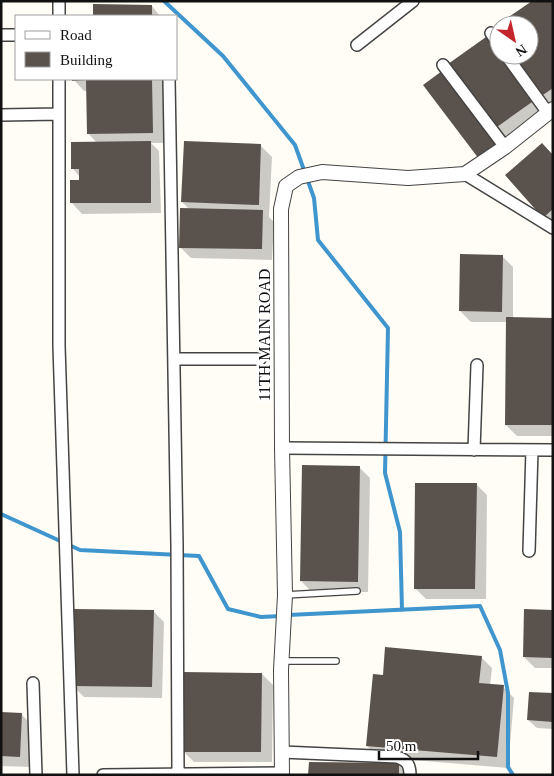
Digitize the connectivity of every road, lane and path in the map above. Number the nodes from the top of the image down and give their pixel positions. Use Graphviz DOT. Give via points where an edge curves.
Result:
graph roads {
  1 [pos="59,1"];
  2 [pos="413,1"];
  3 [pos="59,15"];
  4 [pos="1,35"];
  5 [pos="15,35"];
  6 [pos="357,45"];
  7 [pos="514,65"];
  8 [pos="443,66"];
  9 [pos="59,80"];
  10 [pos="169,80"];
  11 [pos="550,111"];
  12 [pos="59,114"];
  13 [pos="1,115"];
  14 [pos="505,147"];
  15 [pos="465,174"];
  16 [pos="553,228"];
  17 [pos="174,359"];
  18 [pos="260,359"];
  19 [pos="478,365"];
  20 [pos="282,448"];
  21 [pos="474,450"];
  22 [pos="532,450"];
  23 [pos="553,450"];
  24 [pos="529,551"];
  25 [pos="357,592"];
  26 [pos="285,601"];
  27 [pos="281,661"];
  28 [pos="336,661"];
  29 [pos="33,683"];
  30 [pos="282,752"];
  31 [pos="178,773"];
  32 [pos="282,774"];
  33 [pos="36,775"];
  34 [pos="72,775"];
  35 [pos="103,775"];
  36 [pos="410,775"];
  1 -- 3 [label="street"];
  2 -- 6 [label="street"];
  4 -- 5 [label="street"];
  7 -- 11 [label="street"];
  8 -- 14 [label="street"];
  9 -- 12 [label="street"];
  10 -- 17 [label="street"];
  11 -- 14 [label="street"];
  12 -- 13 [label="street"];
  12 -- 34 [label="street" via="59,346"];
  14 -- 15 [label="street"];
  15 -- 16 [label="street"];
  15 -- 20 [label="street, 11TH MAIN ROAD" via="408,178 322,172 286,186 281,209"];
  17 -- 18 [label="street"];
  17 -- 31 [label="street"];
  19 -- 21 [label="street"];
  20 -- 21 [label="street"];
  20 -- 26 [label="street, 11TH MAIN ROAD"];
  21 -- 22 [label="street"];
  22 -- 23 [label="street"];
  22 -- 24 [label="street"];
  25 -- 26 [label="lane"];
  26 -- 27 [label="street, 11TH MAIN ROAD"];
  27 -- 28 [label="lane"];
  27 -- 30 [label="street, 11TH MAIN ROAD"];
  29 -- 33 [label="street"];
  30 -- 32 [label="street, 11TH MAIN ROAD"];
  30 -- 36 [label="street" via="398,757 410,767"];
  31 -- 32 [label="street"];
  31 -- 35 [label="street"];
}
